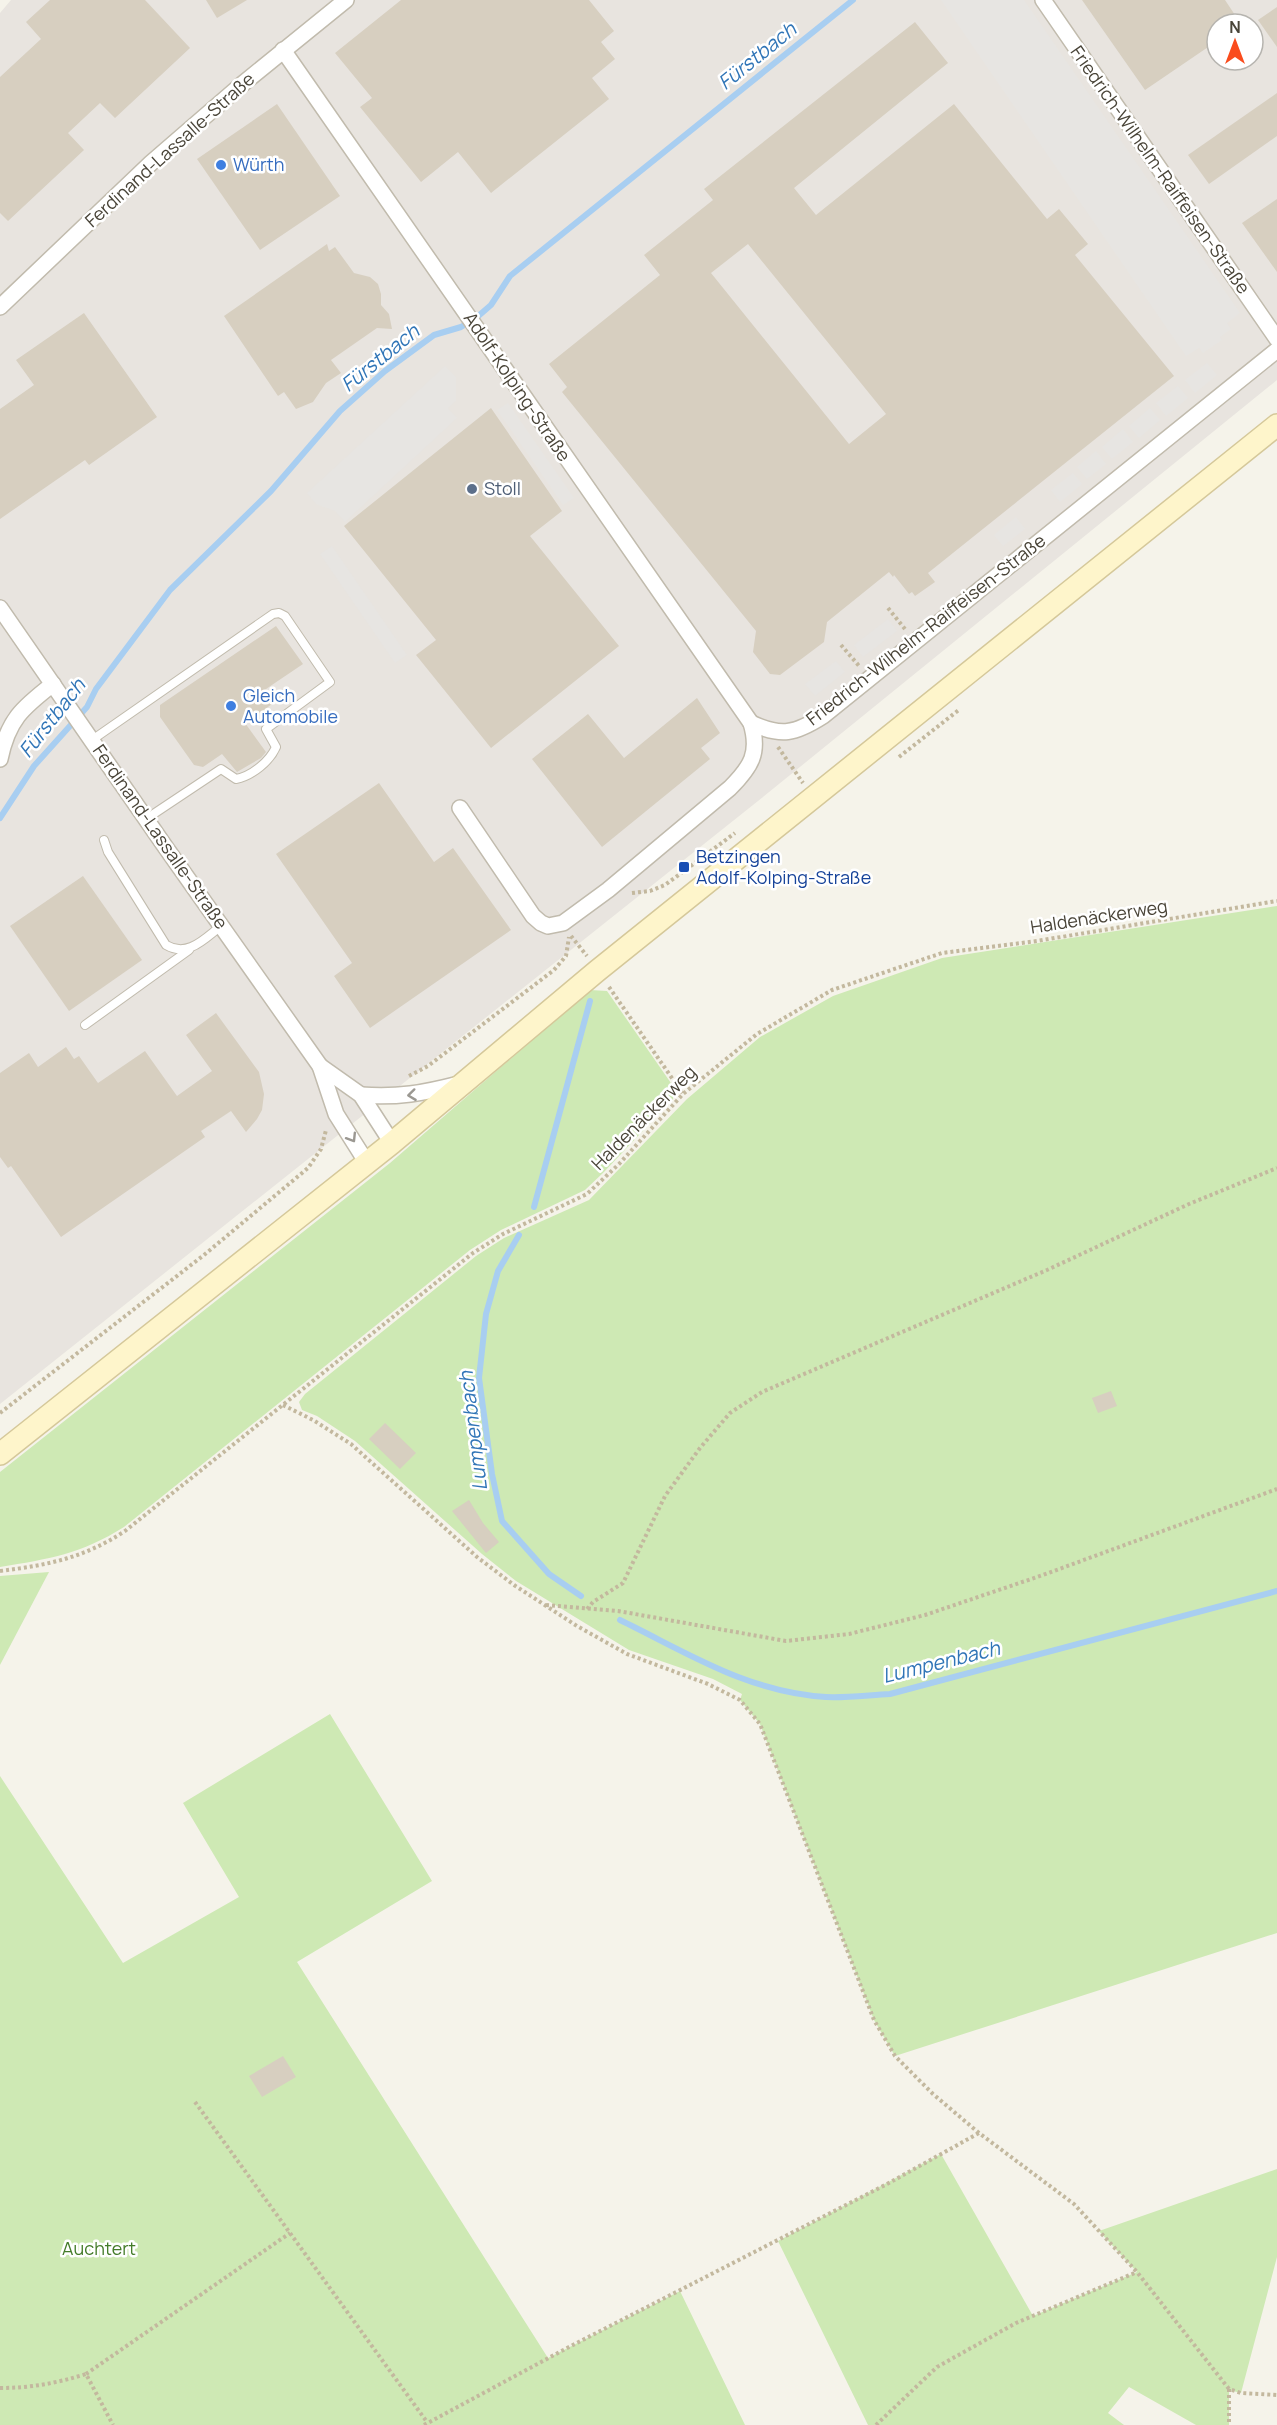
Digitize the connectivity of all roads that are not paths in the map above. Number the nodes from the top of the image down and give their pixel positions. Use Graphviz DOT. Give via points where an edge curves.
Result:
graph roads {
  1 [pos="346,0"];
  2 [pos="1043,0"];
  3 [pos="283,50"];
  4 [pos="0,307"];
  5 [pos="1277,339"];
  6 [pos="1277,350"];
  7 [pos="1277,425"];
  8 [pos="0,608"];
  9 [pos="53,684"];
  10 [pos="751,723"];
  11 [pos="91,738"];
  12 [pos="0,759"];
  13 [pos="460,808"];
  14 [pos="146,819"];
  15 [pos="104,840"];
  16 [pos="221,926"];
  17 [pos="192,947"];
  18 [pos="85,1025"];
  19 [pos="320,1066"];
  20 [pos="461,1083"];
  21 [pos="361,1095"];
  22 [pos="392,1143"];
  23 [pos="367,1163"];
  24 [pos="0,1454"];
  1 -- 3 [label="street, Ferdinand-Lassalle-Straße"];
  2 -- 5 [label="street, Friedrich-Wilhelm-Raiffeisen-Straße"];
  3 -- 4 [label="street, Ferdinand-Lassalle-Straße" via="151,163"];
  3 -- 10 [label="street, Adolf-Kolping-Straße"];
  6 -- 10 [label="street, Friedrich-Wilhelm-Raiffeisen-Straße" via="805,728 788,733 768,731"];
  7 -- 20 [label="main road"];
  8 -- 9 [label="street, Ferdinand-Lassalle-Straße"];
  9 -- 11 [label="street, Ferdinand-Lassalle-Straße"];
  9 -- 12 [label="street" via="18,713 6,735"];
  10 -- 13 [label="street" via="756,739 754,756 745,773 715,802 563,923 548,926 533,916"];
  11 -- 14 [label="street, Ferdinand-Lassalle-Straße"];
  11 -- 14 [label="lane" via="279,612 330,682 266,729 276,747 273,756 245,778 236,779 221,769"];
  14 -- 16 [label="street, Ferdinand-Lassalle-Straße"];
  15 -- 17 [label="lane" via="166,945 178,950"];
  16 -- 17 [label="lane"];
  16 -- 19 [label="street, Ferdinand-Lassalle-Straße"];
  17 -- 18 [label="lane"];
  19 -- 21 [label="street, Ferdinand-Lassalle-Straße"];
  19 -- 23 [label="street, Ferdinand-Lassalle-Straße, one-way" via="336,1114"];
  20 -- 21 [label="street, one-way" via="420,1094"];
  20 -- 22 [label="main road"];
  21 -- 22 [label="street, Ferdinand-Lassalle-Straße"];
  22 -- 23 [label="main road"];
  23 -- 24 [label="main road"];
}
